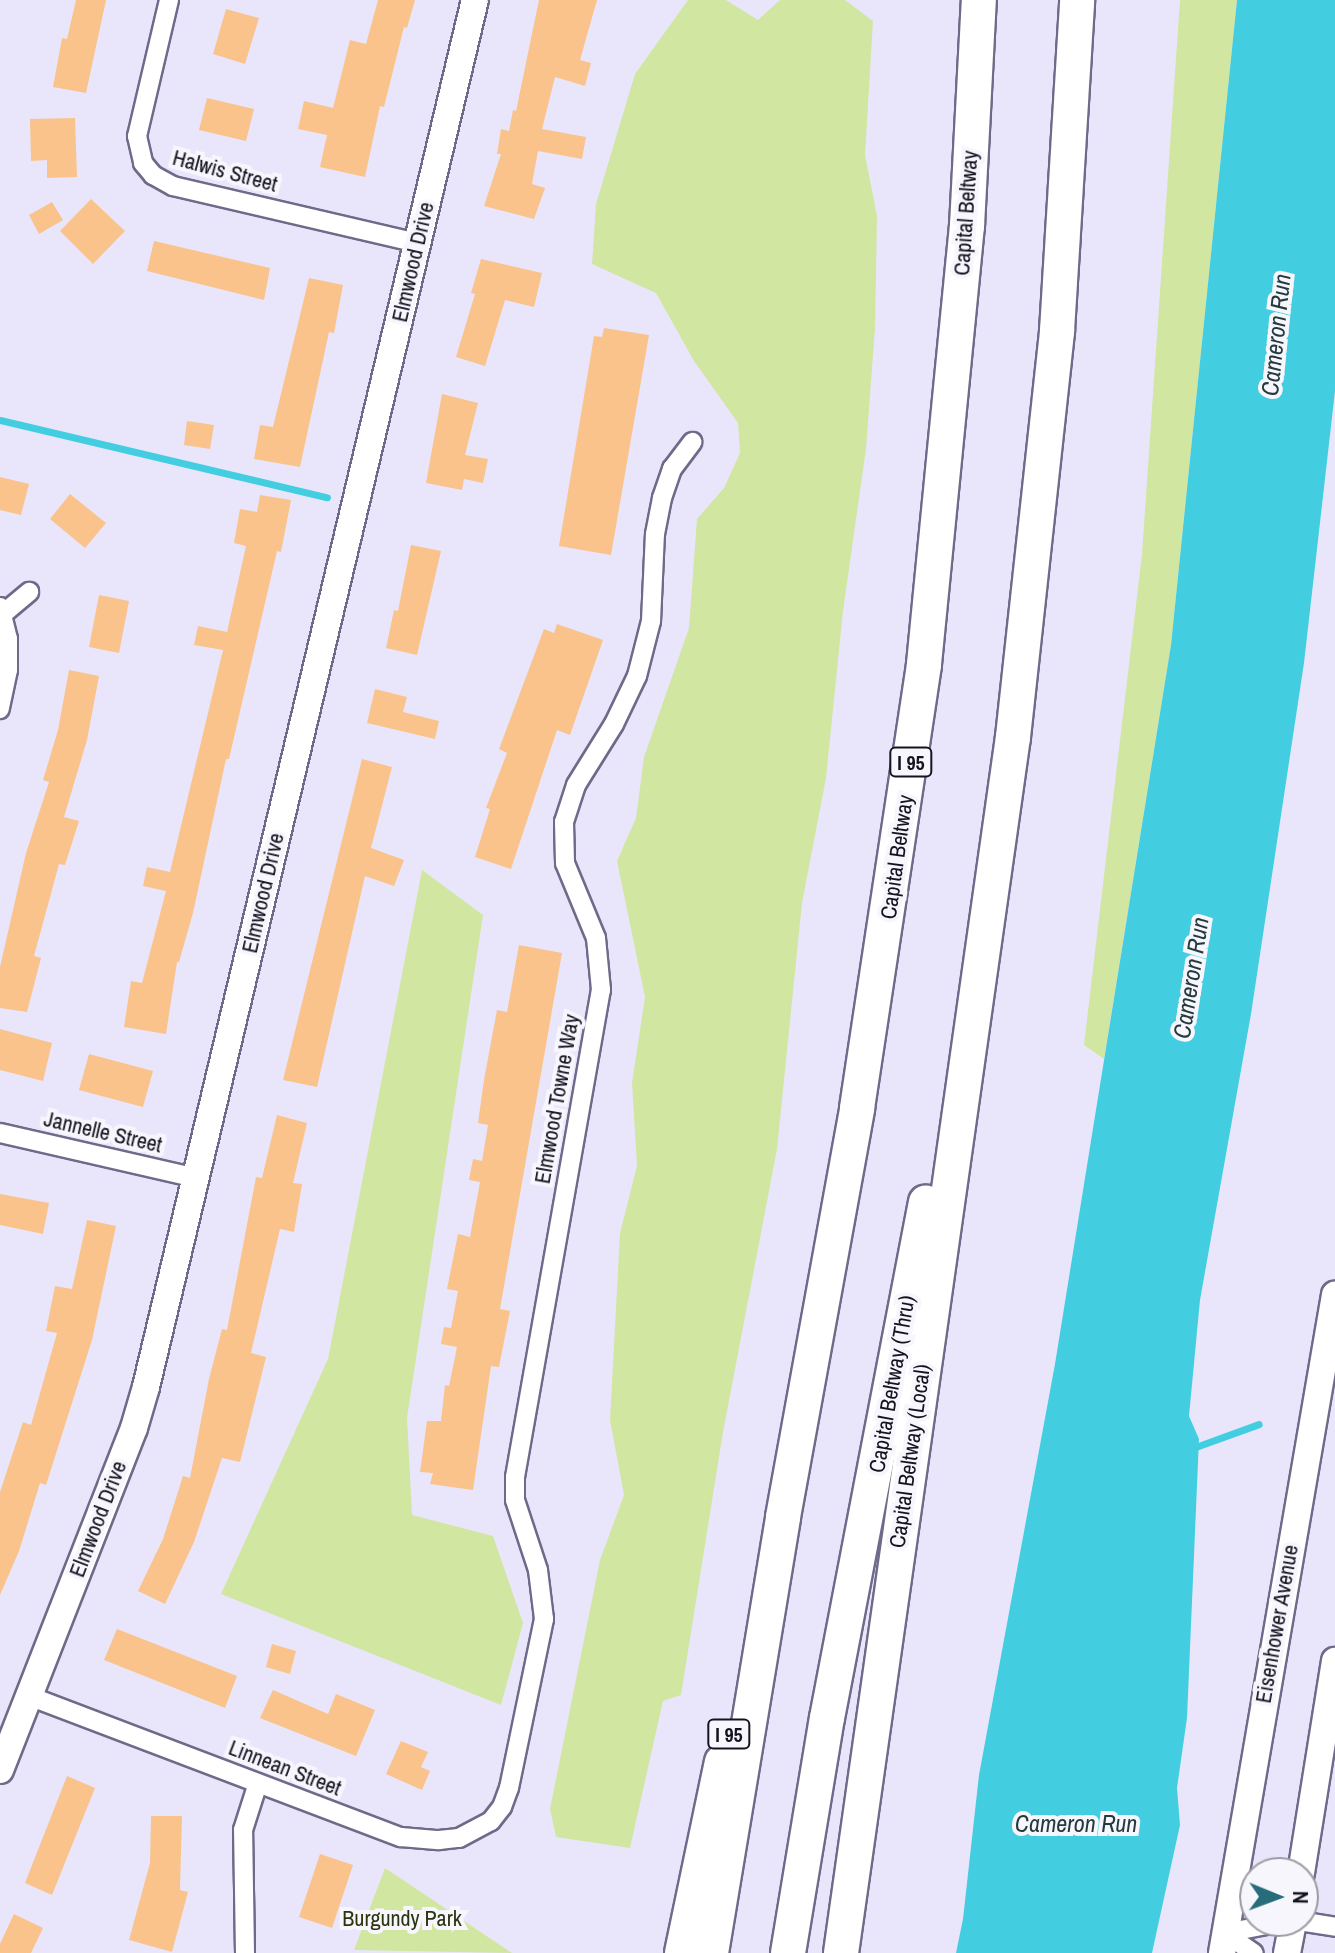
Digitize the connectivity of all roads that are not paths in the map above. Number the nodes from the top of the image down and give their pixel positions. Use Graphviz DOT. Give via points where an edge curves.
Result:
graph roads {
  1 [pos="169,0"];
  2 [pos="475,0"];
  3 [pos="979,0"];
  4 [pos="1077,0"];
  5 [pos="418,243"];
  6 [pos="692,442"];
  7 [pos="29,592"];
  8 [pos="2,610"];
  9 [pos="0,709"];
  10 [pos="1003,817"];
  11 [pos="0,1133"];
  12 [pos="196,1178"];
  13 [pos="1335,1295"];
  14 [pos="783,1517"];
  15 [pos="1335,1661"];
  16 [pos="29,1696"];
  17 [pos="0,1770"];
  18 [pos="258,1783"];
  19 [pos="509,1788"];
  20 [pos="1304,1857"];
  21 [pos="1242,1937"];
  22 [pos="1223,1943"];
  23 [pos="245,1953"];
  24 [pos="682,1953"];
  25 [pos="711,1953"];
  26 [pos="788,1953"];
  27 [pos="841,1953"];
  28 [pos="1254,1953"];
  1 -- 5 [label="street, Halwis Street" via="137,136 143,163 153,175 173,186"];
  2 -- 5 [label="street, Elmwood Drive"];
  3 -- 14 [label="highway, Capital Beltway / I 95" via="967,226 924,664 857,1108"];
  4 -- 10 [label="highway" via="1057,331"];
  5 -- 12 [label="street, Elmwood Drive"];
  6 -- 19 [label="street, Elmwood Towne Way" via="672,469 662,498 651,621 637,676 576,785 564,822 565,863 596,938 601,990 515,1477 515,1500 538,1570 544,1619"];
  7 -- 8 [label="street"];
  8 -- 9 [label="street" via="8,670"];
  10 -- 26 [label="highway, Capital Beltway (Thru)" via="827,1718"];
  10 -- 27 [label="highway, Capital Beltway (Local)"];
  11 -- 12 [label="street, Jannelle Street"];
  12 -- 16 [label="street, Elmwood Drive" via="134,1428"];
  13 -- 22 [label="street, Eisenhower Avenue"];
  14 -- 24 [label="highway, I 95" via="711,1804"];
  14 -- 25 [label="highway, I 95"];
  15 -- 20 [label="street"];
  16 -- 17 [label="street, Elmwood Drive"];
  16 -- 18 [label="street, Linnean Street"];
  18 -- 19 [label="street, Linnean Street" via="381,1831 439,1840 468,1834 491,1821"];
  18 -- 23 [label="street" via="241,1850"];
  21 -- 22 [label="street"];
  22 -- 28 [label="street"];
}
